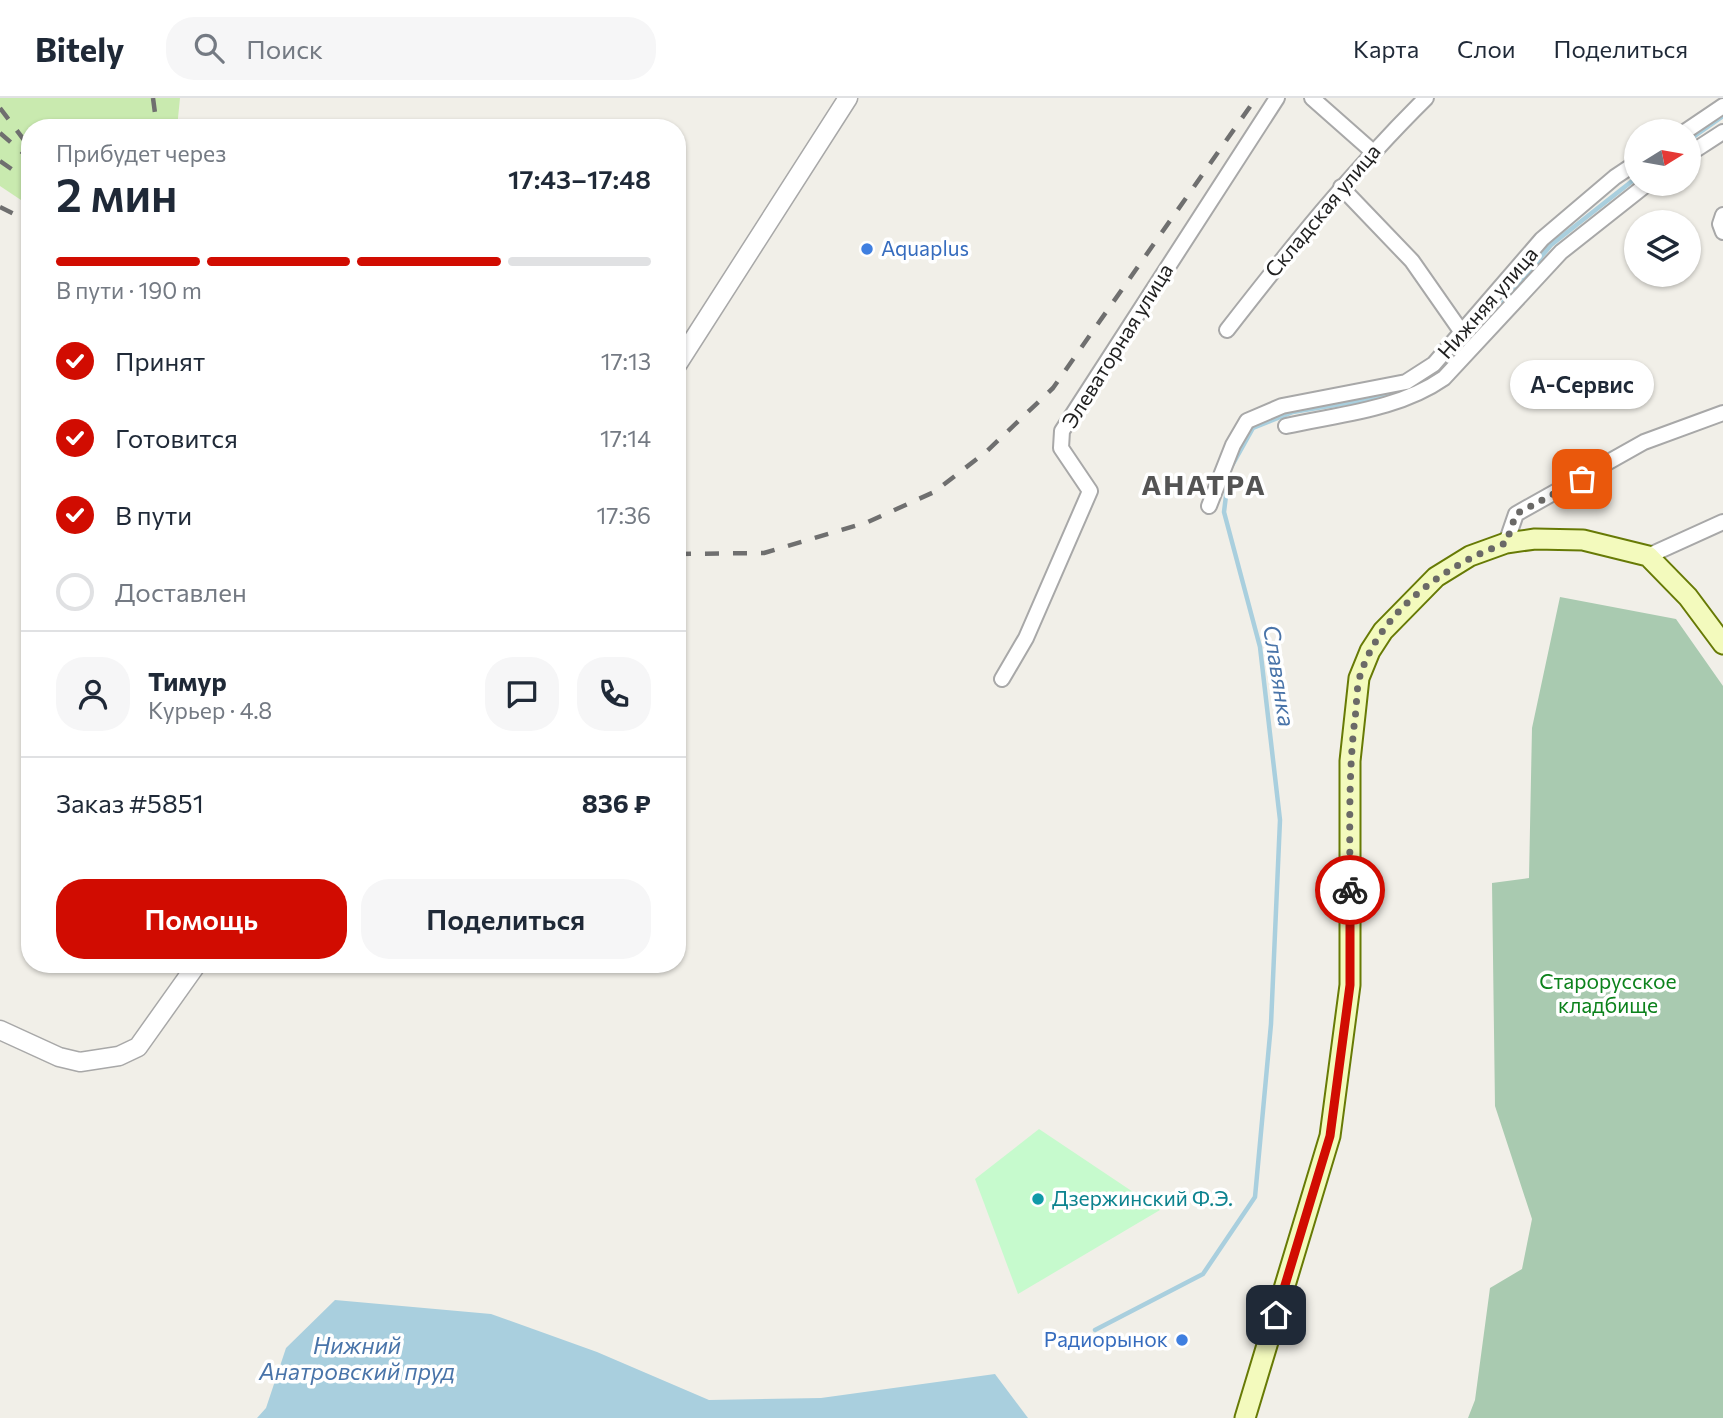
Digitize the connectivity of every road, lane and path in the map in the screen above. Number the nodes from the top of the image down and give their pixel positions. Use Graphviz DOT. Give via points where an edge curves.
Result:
graph roads {
  1 [pos="849,98"];
  2 [pos="1277,98"];
  3 [pos="1312,98"];
  4 [pos="1426,98"];
  5 [pos="1723,106"];
  6 [pos="1701,121"];
  7 [pos="1723,132"];
  8 [pos="1701,146"];
  9 [pos="1372,151"];
  10 [pos="1624,171"];
  11 [pos="1342,187"];
  12 [pos="1632,196"];
  13 [pos="1723,215"];
  14 [pos="1723,232"];
  15 [pos="1227,330"];
  16 [pos="1463,334"];
  17 [pos="686,351"];
  18 [pos="1723,412"];
  19 [pos="1286,426"];
  20 [pos="1209,506"];
  21 [pos="1723,522"];
  22 [pos="1506,543"];
  23 [pos="1648,556"];
  24 [pos="1723,644"];
  25 [pos="1002,679"];
  26 [pos="191,973"];
  27 [pos="0,1030"];
  28 [pos="1245,1418"];
  1 -- 17 [label="street"];
  2 -- 25 [label="street, Элеваторная улица" via="1062,431 1061,448 1090,491 1026,638"];
  3 -- 9 [label="street"];
  4 -- 9 [label="street, Складская улица"];
  5 -- 6 [label="street"];
  7 -- 8 [label="street"];
  9 -- 11 [label="street, Складская улица"];
  10 -- 16 [label="street, Нижняя улица" via="1542,239"];
  11 -- 15 [label="street, Складская улица"];
  11 -- 16 [label="street" via="1412,261"];
  12 -- 19 [label="street, Нижняя улица" via="1562,252 1444,378 1404,401"];
  13 -- 14 [label="street"];
  16 -- 20 [label="street, Нижняя улица" via="1434,364 1406,382 1282,406 1247,421"];
  18 -- 22 [label="street" via="1644,442 1516,514"];
  21 -- 23 [label="street"];
  22 -- 23 [label="main road" via="1583,540"];
  22 -- 28 [label="main road" via="1470,556 1436,577 1383,631 1359,678 1350,761 1350,985 1330,1136"];
  23 -- 24 [label="main road" via="1688,597"];
  26 -- 27 [label="street" via="138,1046 119,1056 80,1062"];
}
